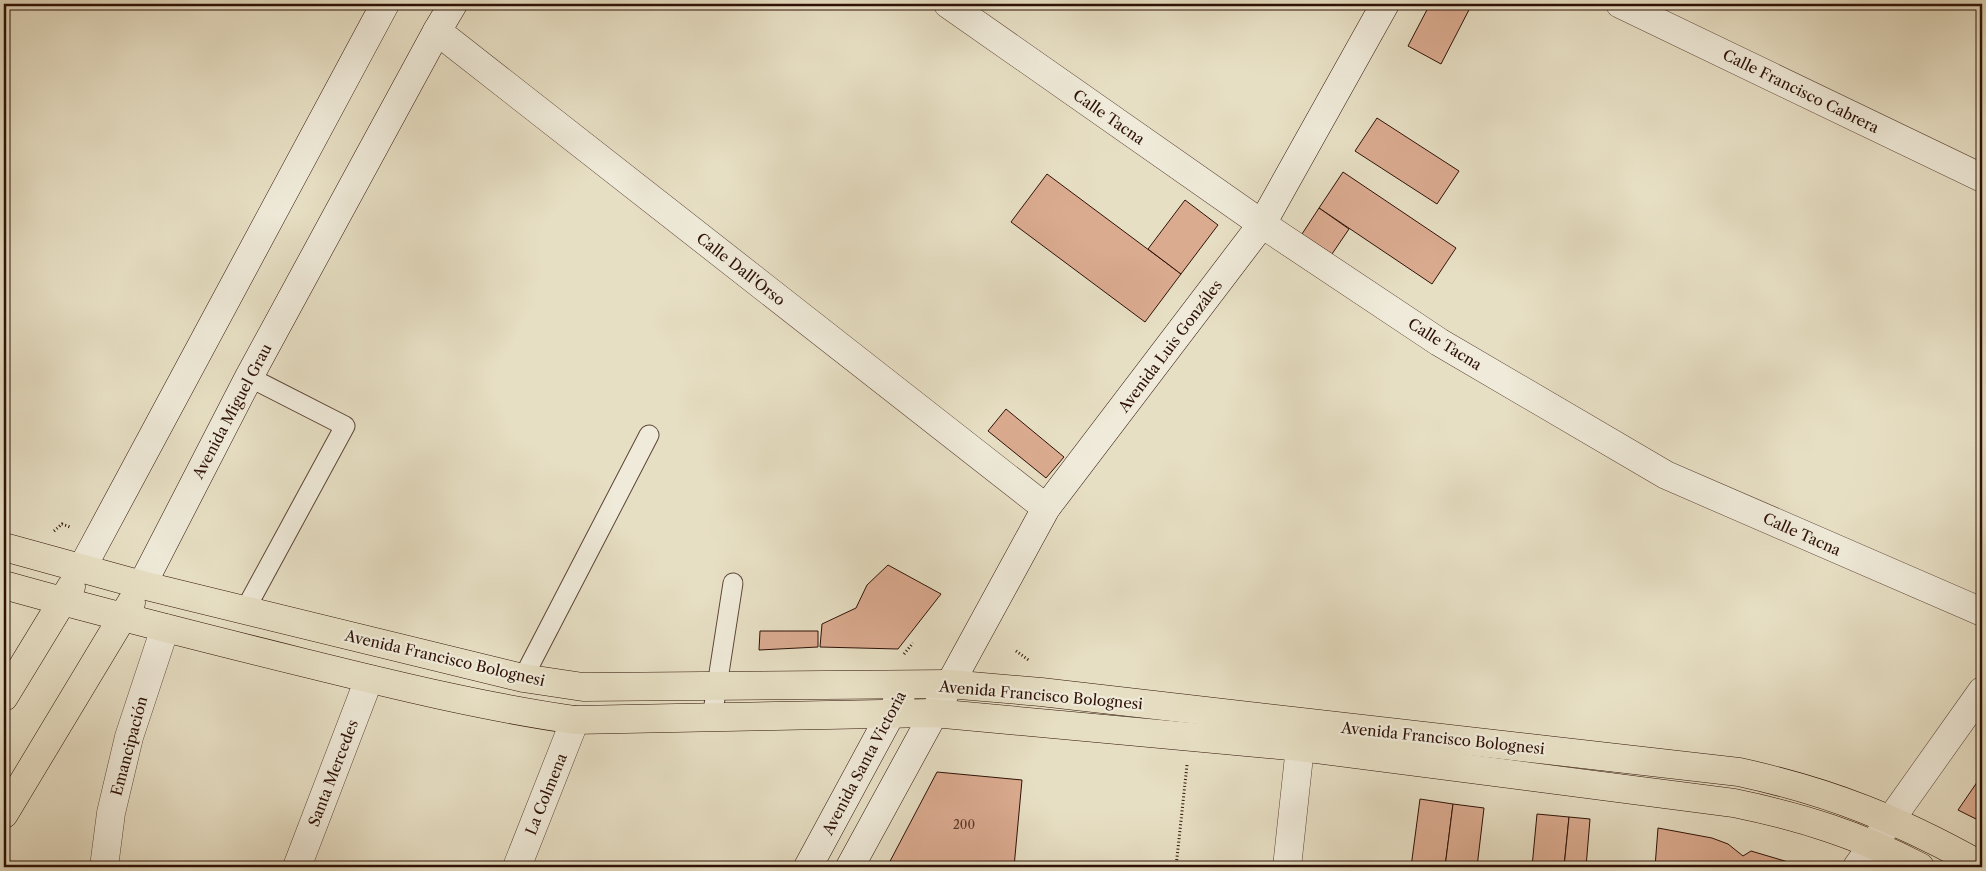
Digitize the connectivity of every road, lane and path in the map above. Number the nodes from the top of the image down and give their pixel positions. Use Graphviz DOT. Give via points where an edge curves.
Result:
graph roads {
  1 [pos="385,4"];
  2 [pos="453,4"];
  3 [pos="948,4"];
  4 [pos="1385,4"];
  5 [pos="1620,4"];
  6 [pos="436,31"];
  7 [pos="1982,178"];
  8 [pos="1262,224"];
  9 [pos="249,377"];
  10 [pos="649,435"];
  11 [pos="1046,508"];
  12 [pos="4,547"];
  13 [pos="82,568"];
  14 [pos="733,583"];
  15 [pos="4,585"];
  16 [pos="142,585"];
  17 [pos="63,602"];
  18 [pos="245,610"];
  19 [pos="1982,612"];
  20 [pos="123,617"];
  21 [pos="165,628"];
  22 [pos="369,678"];
  23 [pos="523,678"];
  24 [pos="948,684"];
  25 [pos="907,685"];
  26 [pos="717,686"];
  27 [pos="1982,691"];
  28 [pos="4,697"];
  29 [pos="933,713"];
  30 [pos="889,715"];
  31 [pos="712,718"];
  32 [pos="575,720"];
  33 [pos="1190,737"];
  34 [pos="1300,747"];
  35 [pos="4,814"];
  36 [pos="1892,820"];
  37 [pos="1874,843"];
  38 [pos="1914,866"];
  39 [pos="1982,866"];
  40 [pos="104,867"];
  41 [pos="297,867"];
  42 [pos="517,867"];
  43 [pos="808,867"];
  44 [pos="850,867"];
  45 [pos="1176,867"];
  46 [pos="1287,867"];
  47 [pos="1857,867"];
  1 -- 13 [label="street"];
  2 -- 6 [label="street, Avenida Miguel Grau"];
  3 -- 8 [label="street, Calle Tacna"];
  4 -- 8 [label="street, Avenida Luis Gonzáles"];
  5 -- 7 [label="street, Calle Francisco Cabrera"];
  6 -- 9 [label="street, Avenida Miguel Grau"];
  6 -- 11 [label="street, Calle Dall'Orso"];
  8 -- 11 [label="street, Avenida Luis Gonzáles"];
  8 -- 19 [label="street, Calle Tacna" via="1439,342 1666,475"];
  9 -- 16 [label="street, Avenida Miguel Grau"];
  9 -- 18 [label="lane" via="345,426"];
  10 -- 23 [label="lane"];
  11 -- 24 [label="street, Avenida Luis Gonzáles"];
  12 -- 13 [label="main road, Avenida Francisco Bolognesi"];
  13 -- 16 [label="main road, Avenida Francisco Bolognesi"];
  13 -- 17 [label="main road"];
  14 -- 26 [label="lane"];
  15 -- 17 [label="main road, Avenida Francisco Bolognesi"];
  16 -- 18 [label="main road, Avenida Francisco Bolognesi"];
  16 -- 20 [label="main road, Avenida Miguel Grau"];
  17 -- 20 [label="main road, Avenida Francisco Bolognesi"];
  17 -- 28 [label="main road"];
  18 -- 23 [label="main road, Avenida Francisco Bolognesi"];
  20 -- 21 [label="main road, Avenida Francisco Bolognesi"];
  20 -- 35 [label="main road, Avenida Miguel Grau"];
  21 -- 22 [label="main road, Avenida Francisco Bolognesi"];
  21 -- 40 [label="street, Emancipación" via="129,737 111,813"];
  22 -- 32 [label="main road, Avenida Francisco Bolognesi" via="527,713"];
  22 -- 41 [label="street, Santa Mercedes"];
  23 -- 26 [label="main road, Avenida Francisco Bolognesi" via="583,687"];
  24 -- 25 [label="main road, Avenida Francisco Bolognesi"];
  24 -- 29 [label="street"];
  24 -- 36 [label="main road, Avenida Francisco Bolognesi" via="1739,772 1842,799"];
  25 -- 26 [label="main road, Avenida Francisco Bolognesi"];
  25 -- 30 [label="street, Avenida Santa Victoria"];
  26 -- 31 [label="lane"];
  27 -- 36 [label="street"];
  29 -- 30 [label="main road, Avenida Francisco Bolognesi"];
  29 -- 33 [label="main road, Avenida Francisco Bolognesi"];
  29 -- 44 [label="street"];
  30 -- 31 [label="main road, Avenida Francisco Bolognesi"];
  30 -- 43 [label="street, Avenida Santa Victoria"];
  31 -- 32 [label="main road, Avenida Francisco Bolognesi"];
  32 -- 42 [label="street, La Colmena"];
  33 -- 34 [label="main road, Avenida Francisco Bolognesi"];
  33 -- 45 [label="path"];
  34 -- 37 [label="main road, Avenida Francisco Bolognesi" via="1734,803 1818,823"];
  34 -- 46 [label="street"];
  36 -- 37 [label="street"];
  36 -- 39 [label="main road, Avenida Francisco Bolognesi"];
  37 -- 38 [label="main road, Avenida Francisco Bolognesi"];
  37 -- 47 [label="street"];
}
